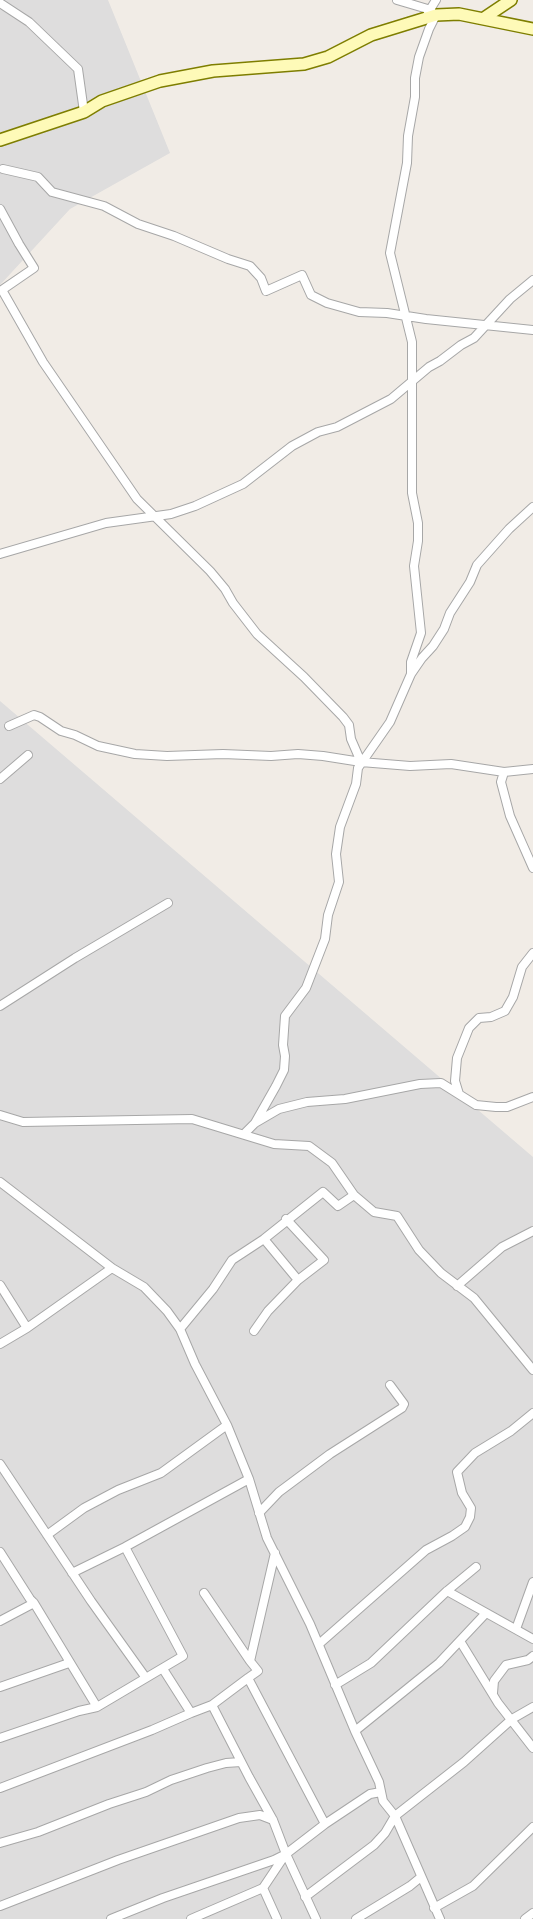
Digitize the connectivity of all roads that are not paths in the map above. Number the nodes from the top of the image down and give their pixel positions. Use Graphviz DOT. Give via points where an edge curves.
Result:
graph roads {
  1 [pos="397,0"];
  2 [pos="436,0"];
  3 [pos="511,0"];
  4 [pos="0,3"];
  5 [pos="431,14"];
  6 [pos="484,18"];
  7 [pos="533,29"];
  8 [pos="84,112"];
  9 [pos="0,140"];
  10 [pos="3,169"];
  11 [pos="0,208"];
  12 [pos="533,280"];
  13 [pos="406,316"];
  14 [pos="486,326"];
  15 [pos="533,330"];
  16 [pos="412,381"];
  17 [pos="533,507"];
  18 [pos="154,516"];
  19 [pos="0,554"];
  20 [pos="411,674"];
  21 [pos="9,726"];
  22 [pos="28,755"];
  23 [pos="361,762"];
  24 [pos="533,769"];
  25 [pos="504,772"];
  26 [pos="0,779"];
  27 [pos="533,868"];
  28 [pos="168,903"];
  29 [pos="533,952"];
  30 [pos="0,1006"];
  31 [pos="459,1094"];
  32 [pos="533,1098"];
  33 [pos="0,1115"];
  34 [pos="255,1123"];
  35 [pos="244,1134"];
  36 [pos="0,1182"];
  37 [pos="354,1195"];
  38 [pos="286,1220"];
  39 [pos="533,1232"];
  40 [pos="264,1239"];
  41 [pos="112,1268"];
  42 [pos="298,1280"];
  43 [pos="0,1285"];
  44 [pos="457,1286"];
  45 [pos="27,1328"];
  46 [pos="180,1329"];
  47 [pos="254,1331"];
  48 [pos="0,1344"];
  49 [pos="533,1370"];
  50 [pos="390,1385"];
  51 [pos="533,1413"];
  52 [pos="227,1426"];
  53 [pos="0,1464"];
  54 [pos="249,1480"];
  55 [pos="259,1512"];
  56 [pos="47,1535"];
  57 [pos="125,1548"];
  58 [pos="0,1552"];
  59 [pos="275,1553"];
  60 [pos="476,1567"];
  61 [pos="72,1573"];
  62 [pos="533,1582"];
  63 [pos="448,1591"];
  64 [pos="204,1593"];
  65 [pos="34,1603"];
  66 [pos="486,1613"];
  67 [pos="0,1621"];
  68 [pos="516,1629"];
  69 [pos="533,1639"];
  70 [pos="460,1641"];
  71 [pos="319,1644"];
  72 [pos="533,1656"];
  73 [pos="250,1661"];
  74 [pos="69,1663"];
  75 [pos="163,1669"];
  76 [pos="146,1678"];
  77 [pos="248,1678"];
  78 [pos="335,1685"];
  79 [pos="0,1687"];
  80 [pos="493,1694"];
  81 [pos="212,1705"];
  82 [pos="97,1707"];
  83 [pos="533,1707"];
  84 [pos="191,1713"];
  85 [pos="512,1719"];
  86 [pos="355,1731"];
  87 [pos="0,1738"];
  88 [pos="533,1748"];
  89 [pos="241,1762"];
  90 [pos="0,1788"];
  91 [pos="380,1792"];
  92 [pos="395,1816"];
  93 [pos="273,1820"];
  94 [pos="325,1824"];
  95 [pos="533,1827"];
  96 [pos="0,1843"];
  97 [pos="286,1854"];
  98 [pos="421,1877"];
  99 [pos="263,1888"];
  100 [pos="305,1897"];
  101 [pos="0,1906"];
  102 [pos="434,1908"];
  103 [pos="533,1913"];
  104 [pos="361,1918"];
  105 [pos="110,1919"];
  106 [pos="191,1919"];
  107 [pos="277,1919"];
  108 [pos="316,1919"];
  109 [pos="440,1919"];
  110 [pos="525,1919"];
  1 -- 5 [label="street"];
  2 -- 5 [label="street"];
  3 -- 6 [label="street"];
  4 -- 8 [label="street" via="29,22 78,69"];
  5 -- 6 [label="street"];
  5 -- 8 [label="street" via="304,64 170,79 102,101"];
  5 -- 13 [label="street" via="415,78 407,163 390,253"];
  6 -- 7 [label="street"];
  8 -- 9 [label="street"];
  10 -- 13 [label="street" via="38,177 52,192 104,206 138,224 250,266 261,278 266,291 302,276 310,295 327,303 358,312"];
  11 -- 18 [label="street" via="34,268 2,290 45,364 137,499"];
  12 -- 14 [label="street" via="510,299"];
  13 -- 14 [label="street"];
  13 -- 16 [label="street" via="412,342"];
  14 -- 15 [label="street"];
  14 -- 16 [label="street"];
  16 -- 18 [label="street" via="390,399 292,446 243,484 195,506"];
  16 -- 20 [label="street" via="412,493 418,524 414,566 422,633"];
  17 -- 20 [label="street" via="508,529 477,565 434,646"];
  18 -- 19 [label="street" via="106,523"];
  18 -- 23 [label="street" via="210,571 257,634 344,717"];
  20 -- 23 [label="street" via="390,722"];
  21 -- 23 [label="street" via="34,715 61,731 98,746 135,754 298,754"];
  22 -- 26 [label="street"];
  23 -- 25 [label="street" via="410,766 451,764"];
  23 -- 34 [label="street" via="340,827 336,854 339,882 328,915 325,939 306,988 285,1016 284,1070"];
  24 -- 25 [label="street"];
  25 -- 27 [label="street" via="501,782 510,816"];
  28 -- 30 [label="street"];
  29 -- 31 [label="street" via="522,967 505,1011 479,1018 469,1028 457,1058 455,1081"];
  31 -- 32 [label="street" via="476,1105 496,1108"];
  31 -- 34 [label="street" via="441,1083 420,1084 345,1099 307,1102 279,1109"];
  33 -- 35 [label="street" via="23,1122 192,1119"];
  34 -- 35 [label="street"];
  35 -- 37 [label="street" via="274,1144 309,1146 332,1164"];
  36 -- 41 [label="street"];
  37 -- 38 [label="street" via="338,1206 323,1192"];
  37 -- 44 [label="street" via="374,1212 397,1216 418,1250"];
  38 -- 40 [label="street"];
  38 -- 42 [label="street" via="324,1260"];
  39 -- 44 [label="street" via="502,1247"];
  40 -- 42 [label="street"];
  40 -- 46 [label="street" via="232,1260"];
  41 -- 45 [label="street"];
  41 -- 46 [label="street" via="144,1287"];
  42 -- 47 [label="street"];
  43 -- 45 [label="street"];
  44 -- 49 [label="street" via="474,1298"];
  45 -- 48 [label="street"];
  46 -- 52 [label="street"];
  50 -- 55 [label="street" via="404,1404 402,1408 316,1465 279,1492"];
  51 -- 71 [label="street" via="475,1453 457,1472 462,1493 471,1508 465,1527 426,1550"];
  52 -- 54 [label="street"];
  52 -- 56 [label="street" via="161,1473 84,1508"];
  53 -- 56 [label="street"];
  54 -- 55 [label="street"];
  54 -- 57 [label="street"];
  55 -- 59 [label="street"];
  56 -- 61 [label="street"];
  57 -- 61 [label="street"];
  57 -- 75 [label="street" via="183,1656"];
  58 -- 65 [label="street"];
  59 -- 71 [label="street"];
  59 -- 73 [label="street"];
  60 -- 63 [label="street"];
  61 -- 76 [label="street"];
  62 -- 68 [label="street"];
  63 -- 66 [label="street"];
  63 -- 78 [label="street" via="371,1663"];
  64 -- 73 [label="street"];
  65 -- 67 [label="street"];
  65 -- 74 [label="street"];
  66 -- 68 [label="street"];
  66 -- 70 [label="street"];
  68 -- 69 [label="street"];
  70 -- 80 [label="street"];
  70 -- 86 [label="street" via="439,1663"];
  71 -- 78 [label="street"];
  72 -- 80 [label="street" via="506,1665 494,1681"];
  73 -- 77 [label="street" via="258,1671"];
  74 -- 79 [label="street"];
  74 -- 82 [label="street"];
  75 -- 76 [label="street"];
  75 -- 84 [label="street"];
  76 -- 82 [label="street"];
  77 -- 81 [label="street"];
  77 -- 94 [label="street"];
  78 -- 86 [label="street"];
  80 -- 85 [label="street"];
  81 -- 84 [label="street"];
  81 -- 89 [label="street"];
  82 -- 87 [label="street"];
  83 -- 85 [label="street"];
  84 -- 90 [label="street"];
  85 -- 88 [label="street"];
  85 -- 92 [label="street"];
  86 -- 91 [label="street" via="379,1782"];
  89 -- 93 [label="street"];
  89 -- 96 [label="street" via="226,1763 171,1780 38,1832"];
  91 -- 92 [label="street"];
  91 -- 94 [label="street" via="370,1794"];
  92 -- 98 [label="street"];
  92 -- 100 [label="street" via="374,1845"];
  93 -- 97 [label="street"];
  93 -- 101 [label="street" via="260,1815 239,1818"];
  94 -- 97 [label="street"];
  95 -- 102 [label="street" via="473,1886"];
  97 -- 99 [label="street"];
  97 -- 100 [label="street"];
  97 -- 105 [label="street"];
  98 -- 102 [label="street"];
  98 -- 104 [label="street"];
  99 -- 106 [label="street"];
  99 -- 107 [label="street"];
  100 -- 108 [label="street"];
  102 -- 109 [label="street"];
  103 -- 110 [label="street"];
}
